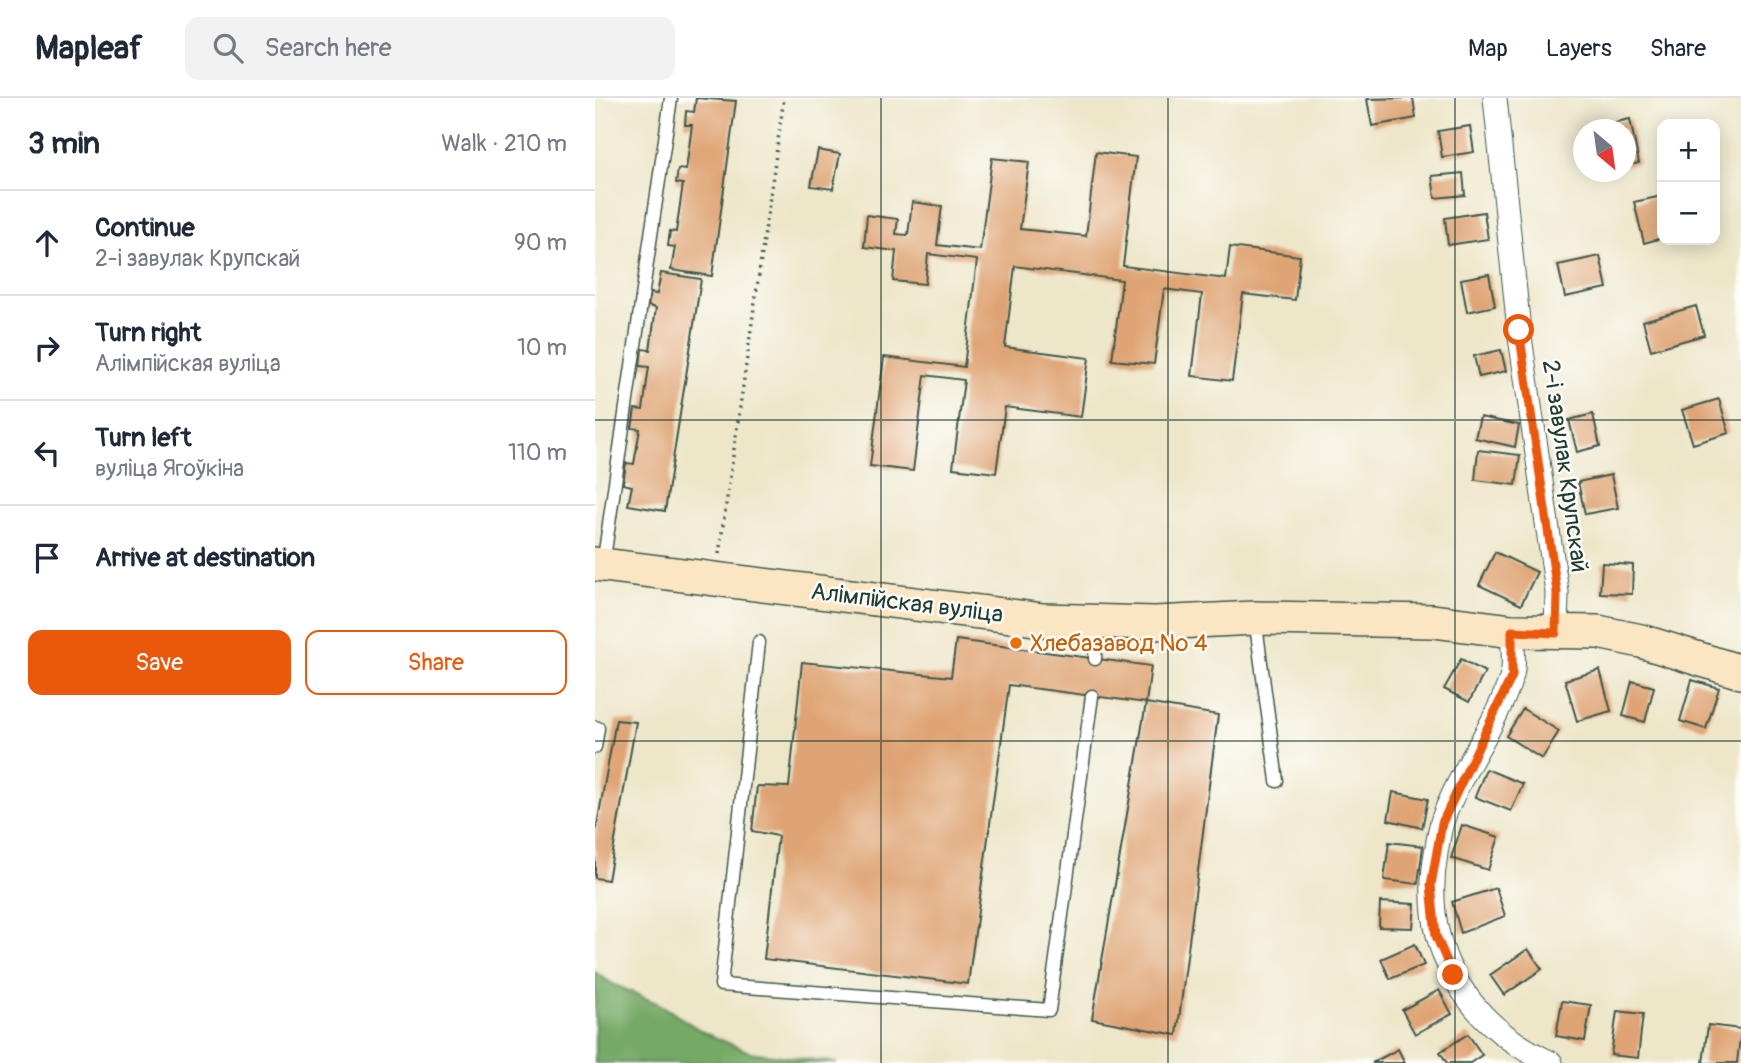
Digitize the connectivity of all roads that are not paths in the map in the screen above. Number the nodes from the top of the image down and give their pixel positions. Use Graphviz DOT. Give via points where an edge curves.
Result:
graph roads {
  1 [pos="671,98"];
  2 [pos="1495,98"];
  3 [pos="599,564"];
  4 [pos="1255,618"];
  5 [pos="1097,621"];
  6 [pos="1512,631"];
  7 [pos="1556,633"];
  8 [pos="759,642"];
  9 [pos="1095,659"];
  10 [pos="1741,672"];
  11 [pos="1092,696"];
  12 [pos="595,727"];
  13 [pos="595,747"];
  14 [pos="1277,782"];
  15 [pos="1551,1063"];
  1 -- 3 [label="lane"];
  2 -- 7 [label="street, 2-і завулак Крупскай" via="1519,330 1557,592"];
  3 -- 5 [label="street, Алімпійская вуліца" via="1043,620"];
  4 -- 5 [label="street, Алімпійская вуліца"];
  4 -- 6 [label="street, Алімпійская вуліца" via="1433,621"];
  4 -- 14 [label="lane"];
  5 -- 9 [label="lane"];
  6 -- 7 [label="street, Алімпійская вуліца"];
  6 -- 15 [label="street" via="1512,676 1442,823 1431,885 1436,936 1453,975 1481,1014 1523,1050"];
  7 -- 10 [label="street, Алімпійская вуліца" via="1598,632 1641,641"];
  8 -- 11 [label="lane" via="722,985 1049,1010"];
  12 -- 13 [label="lane"];
}
